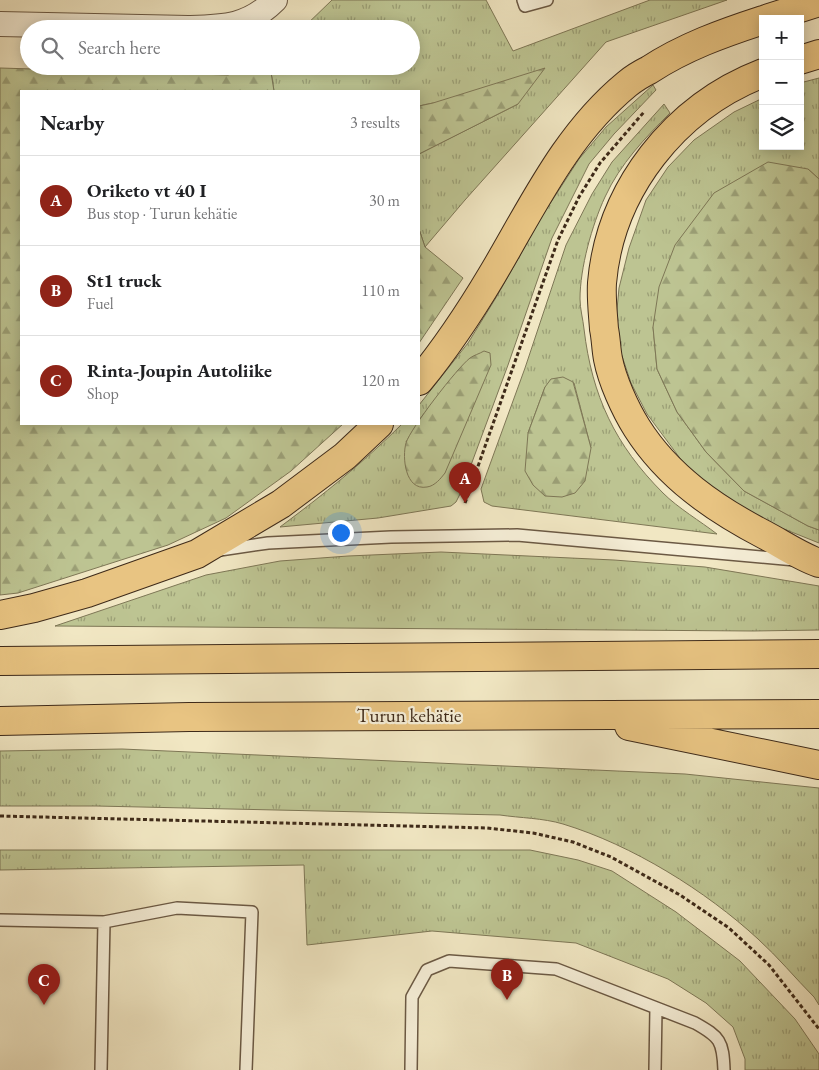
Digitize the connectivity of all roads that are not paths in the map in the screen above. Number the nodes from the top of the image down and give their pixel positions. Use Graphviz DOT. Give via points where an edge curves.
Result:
graph roads {
  1 [pos="275,0"];
  2 [pos="523,0"];
  3 [pos="547,0"];
  4 [pos="819,2"];
  5 [pos="778,15"];
  6 [pos="246,20"];
  7 [pos="759,21"];
  8 [pos="0,24"];
  9 [pos="20,24"];
  10 [pos="819,54"];
  11 [pos="804,59"];
  12 [pos="759,75"];
  13 [pos="420,380"];
  14 [pos="378,425"];
  15 [pos="197,554"];
  16 [pos="818,562"];
  17 [pos="0,615"];
  18 [pos="819,654"];
  19 [pos="0,661"];
  20 [pos="571,714"];
  21 [pos="819,714"];
  22 [pos="0,721"];
  23 [pos="819,765"];
  24 [pos="0,920"];
  25 [pos="104,922"];
  26 [pos="656,1008"];
  27 [pos="101,1070"];
  28 [pos="246,1070"];
  29 [pos="411,1070"];
  30 [pos="655,1070"];
  31 [pos="724,1070"];
  1 -- 6 [label="street"];
  2 -- 3 [label="lane" via="525,6"];
  4 -- 5 [label="highway"];
  7 -- 13 [label="highway" via="718,34 671,56 627,84 592,118 563,154 463,321"];
  8 -- 9 [label="street"];
  10 -- 11 [label="highway"];
  12 -- 16 [label="highway" via="722,94 678,126 651,156 628,191 608,244 602,284 604,326 608,359 620,393 636,427 658,457 731,518"];
  14 -- 15 [label="highway" via="345,456 281,504"];
  15 -- 16 [label="lane" via="268,543 517,535"];
  15 -- 17 [label="highway" via="87,593"];
  18 -- 19 [label="highway"];
  20 -- 21 [label="highway, Turun kehätie"];
  20 -- 22 [label="highway, Turun kehätie"];
  20 -- 23 [label="highway"];
  24 -- 25 [label="lane"];
  25 -- 27 [label="lane"];
  25 -- 28 [label="lane" via="177,908 252,912"];
  26 -- 29 [label="lane" via="556,969 450,961 427,970 412,997"];
  26 -- 30 [label="lane"];
  26 -- 31 [label="lane" via="712,1032 723,1049"];
}
